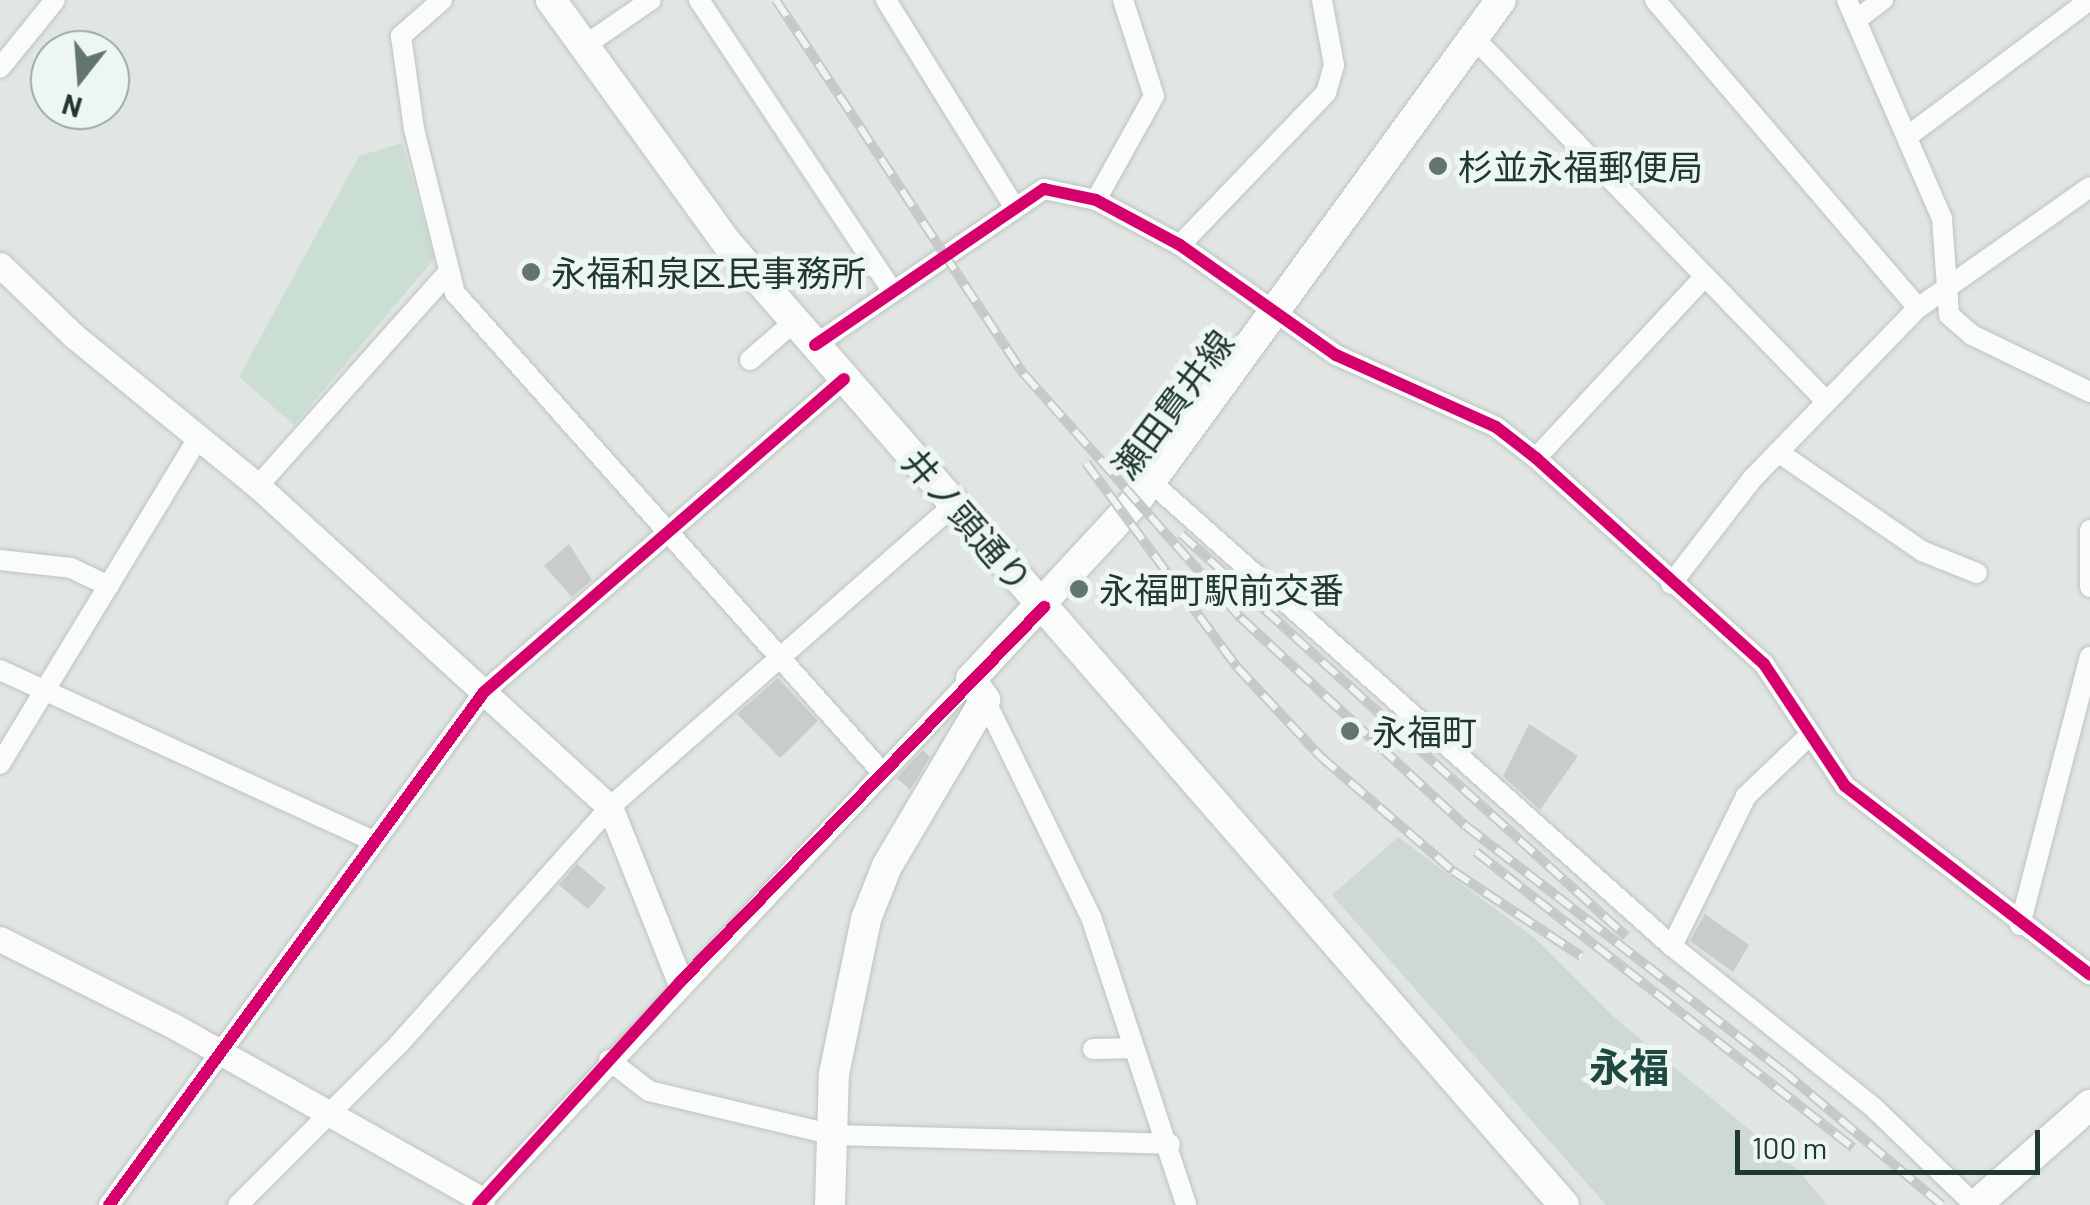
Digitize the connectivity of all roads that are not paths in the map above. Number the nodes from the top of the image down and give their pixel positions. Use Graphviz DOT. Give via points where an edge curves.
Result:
graph roads {
  1 [pos="55,0"];
  2 [pos="442,0"];
  3 [pos="550,0"];
  4 [pos="652,0"];
  5 [pos="700,0"];
  6 [pos="1122,0"];
  7 [pos="1322,0"];
  8 [pos="1501,0"];
  9 [pos="1655,0"];
  10 [pos="1883,0"];
  11 [pos="2090,0"];
  12 [pos="889,1"];
  13 [pos="1852,10"];
  14 [pos="1476,40"];
  15 [pos="584,46"];
  16 [pos="0,68"];
  17 [pos="1908,136"];
  18 [pos="2090,187"];
  19 [pos="1096,200"];
  20 [pos="1014,208"];
  21 [pos="1180,246"];
  22 [pos="0,265"];
  23 [pos="446,275"];
  24 [pos="1704,276"];
  25 [pos="1948,283"];
  26 [pos="891,289"];
  27 [pos="1918,308"];
  28 [pos="1276,316"];
  29 [pos="795,321"];
  30 [pos="816,346"];
  31 [pos="750,360"];
  32 [pos="844,379"];
  33 [pos="2090,392"];
  34 [pos="1824,399"];
  35 [pos="198,438"];
  36 [pos="1778,452"];
  37 [pos="1536,458"];
  38 [pos="1151,482"];
  39 [pos="258,486"];
  40 [pos="954,505"];
  41 [pos="2090,530"];
  42 [pos="664,534"];
  43 [pos="0,560"];
  44 [pos="1978,573"];
  45 [pos="1671,584"];
  46 [pos="110,586"];
  47 [pos="2090,588"];
  48 [pos="1044,607"];
  49 [pos="2090,657"];
  50 [pos="778,660"];
  51 [pos="0,670"];
  52 [pos="978,690"];
  53 [pos="44,691"];
  54 [pos="484,692"];
  55 [pos="1809,736"];
  56 [pos="0,764"];
  57 [pos="881,771"];
  58 [pos="610,807"];
  59 [pos="374,841"];
  60 [pos="2020,924"];
  61 [pos="0,939"];
  62 [pos="1672,946"];
  63 [pos="2090,976"];
  64 [pos="680,982"];
  65 [pos="1132,1048"];
  66 [pos="1093,1049"];
  67 [pos="222,1052"];
  68 [pos="610,1060"];
  69 [pos="2090,1105"];
  70 [pos="328,1112"];
  71 [pos="834,1134"];
  72 [pos="1170,1144"];
  73 [pos="480,1203"];
  74 [pos="109,1205"];
  75 [pos="238,1205"];
  76 [pos="830,1205"];
  77 [pos="1186,1205"];
  78 [pos="1564,1205"];
  79 [pos="1976,1205"];
  1 -- 16 [label="street"];
  2 -- 23 [label="street" via="401,36"];
  3 -- 15 [label="main road, 井ノ頭通り"];
  4 -- 15 [label="street"];
  5 -- 26 [label="street"];
  6 -- 19 [label="street" via="1154,96"];
  7 -- 21 [label="street" via="1334,65 1326,93"];
  8 -- 14 [label="main road, 瀬田貫井線"];
  9 -- 27 [label="street"];
  10 -- 13 [label="street"];
  11 -- 17 [label="street"];
  12 -- 20 [label="street"];
  13 -- 17 [label="street"];
  14 -- 24 [label="street"];
  14 -- 28 [label="main road, 瀬田貫井線"];
  15 -- 29 [label="main road, 井ノ頭通り" via="726,243"];
  17 -- 25 [label="street" via="1942,219"];
  18 -- 25 [label="street"];
  19 -- 20 [label="street" via="1044,188"];
  19 -- 21 [label="street"];
  20 -- 26 [label="street"];
  21 -- 28 [label="street"];
  22 -- 35 [label="street"];
  23 -- 39 [label="street"];
  23 -- 42 [label="street" via="468,312"];
  24 -- 34 [label="street"];
  24 -- 37 [label="street"];
  25 -- 27 [label="street"];
  25 -- 33 [label="street" via="1949,315 1958,326"];
  26 -- 30 [label="street"];
  27 -- 34 [label="street"];
  28 -- 37 [label="street" via="1336,355 1496,427"];
  28 -- 38 [label="main road, 瀬田貫井線"];
  29 -- 30 [label="main road, 井ノ頭通り"];
  29 -- 31 [label="street"];
  30 -- 32 [label="main road, 井ノ頭通り"];
  32 -- 40 [label="main road, 井ノ頭通り"];
  32 -- 42 [label="street"];
  34 -- 36 [label="street"];
  35 -- 39 [label="street"];
  35 -- 46 [label="street"];
  36 -- 44 [label="street" via="1922,550"];
  36 -- 45 [label="street"];
  37 -- 45 [label="street"];
  38 -- 48 [label="main road, 瀬田貫井線"];
  38 -- 62 [label="street"];
  39 -- 54 [label="street"];
  40 -- 48 [label="main road, 井ノ頭通り"];
  40 -- 50 [label="street"];
  41 -- 47 [label="street"];
  42 -- 50 [label="street"];
  42 -- 54 [label="street"];
  43 -- 46 [label="street" via="71,568"];
  45 -- 55 [label="street" via="1764,664"];
  46 -- 53 [label="street"];
  48 -- 52 [label="main road, 瀬田貫井線"];
  48 -- 78 [label="main road, 井ノ頭通り"];
  49 -- 60 [label="street"];
  50 -- 57 [label="street"];
  50 -- 58 [label="street"];
  51 -- 53 [label="street"];
  52 -- 57 [label="street"];
  52 -- 65 [label="street" via="1091,917"];
  52 -- 71 [label="main road, 瀬田貫井線" via="866,919 834,1074"];
  53 -- 56 [label="street"];
  53 -- 59 [label="street"];
  54 -- 58 [label="street"];
  54 -- 59 [label="street"];
  55 -- 60 [label="street" via="1845,786"];
  55 -- 62 [label="street" via="1746,796"];
  57 -- 64 [label="street"];
  58 -- 64 [label="street"];
  58 -- 70 [label="street" via="399,1044"];
  59 -- 67 [label="street"];
  60 -- 63 [label="street"];
  61 -- 67 [label="street"];
  62 -- 79 [label="street" via="1874,1106"];
  64 -- 68 [label="street"];
  65 -- 66 [label="street"];
  65 -- 72 [label="street"];
  67 -- 70 [label="street"];
  67 -- 74 [label="street"];
  68 -- 71 [label="street" via="649,1092"];
  68 -- 73 [label="street"];
  69 -- 79 [label="main road"];
  70 -- 73 [label="street"];
  70 -- 75 [label="street"];
  71 -- 72 [label="street"];
  71 -- 76 [label="main road, 瀬田貫井線"];
  72 -- 77 [label="street"];
}
